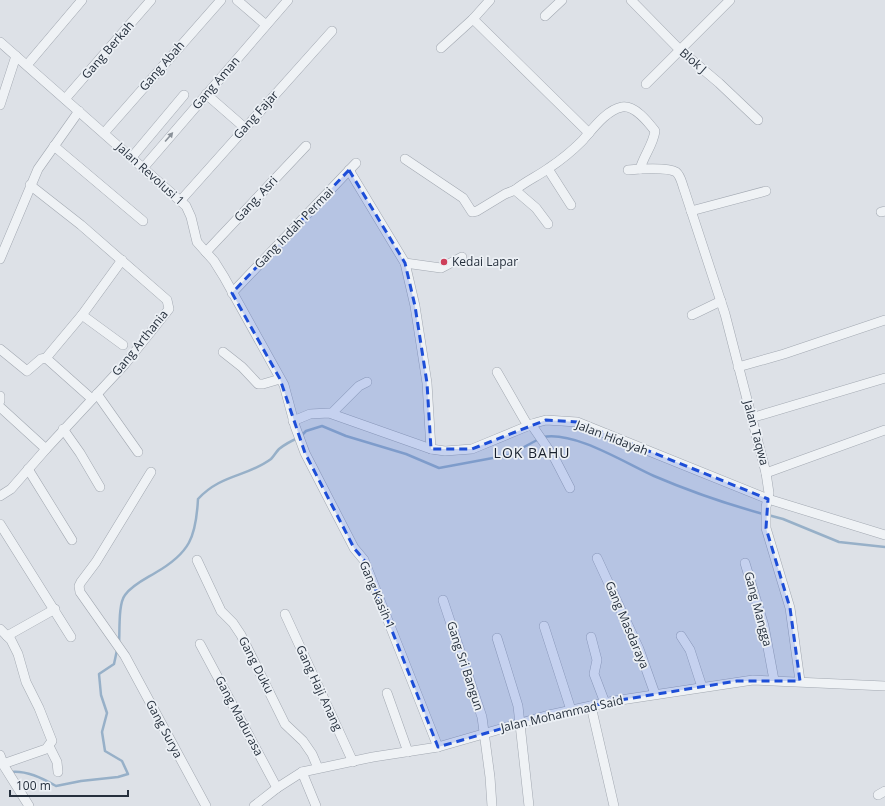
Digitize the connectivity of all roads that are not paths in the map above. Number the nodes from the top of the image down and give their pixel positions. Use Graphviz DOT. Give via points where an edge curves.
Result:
graph roads {
  1 [pos="82,0"];
  2 [pos="150,0"];
  3 [pos="221,0"];
  4 [pos="237,0"];
  5 [pos="288,0"];
  6 [pos="490,0"];
  7 [pos="562,0"];
  8 [pos="631,0"];
  9 [pos="730,0"];
  10 [pos="545,16"];
  11 [pos="473,19"];
  12 [pos="266,25"];
  13 [pos="332,31"];
  14 [pos="0,42"];
  15 [pos="441,48"];
  16 [pos="680,50"];
  17 [pos="16,56"];
  18 [pos="27,65"];
  19 [pos="646,84"];
  20 [pos="206,94"];
  21 [pos="184,95"];
  22 [pos="65,99"];
  23 [pos="0,105"];
  24 [pos="79,111"];
  25 [pos="758,120"];
  26 [pos="245,128"];
  27 [pos="104,133"];
  28 [pos="589,133"];
  29 [pos="54,146"];
  30 [pos="306,146"];
  31 [pos="132,157"];
  32 [pos="406,159"];
  33 [pos="356,163"];
  34 [pos="144,167"];
  35 [pos="548,169"];
  36 [pos="640,169"];
  37 [pos="349,170"];
  38 [pos="628,170"];
  39 [pos="30,185"];
  40 [pos="515,190"];
  41 [pos="766,191"];
  42 [pos="181,200"];
  43 [pos="571,205"];
  44 [pos="692,211"];
  45 [pos="142,221"];
  46 [pos="548,224"];
  47 [pos="206,252"];
  48 [pos="462,257"];
  49 [pos="0,259"];
  50 [pos="122,260"];
  51 [pos="405,263"];
  52 [pos="232,293"];
  53 [pos="720,301"];
  54 [pos="82,315"];
  55 [pos="692,315"];
  56 [pos="885,320"];
  57 [pos="123,345"];
  58 [pos="0,349"];
  59 [pos="223,352"];
  60 [pos="46,358"];
  61 [pos="738,367"];
  62 [pos="497,372"];
  63 [pos="280,378"];
  64 [pos="885,378"];
  65 [pos="367,382"];
  66 [pos="0,396"];
  67 [pos="95,396"];
  68 [pos="0,401"];
  69 [pos="0,407"];
  70 [pos="332,413"];
  71 [pos="751,418"];
  72 [pos="294,423"];
  73 [pos="530,425"];
  74 [pos="63,429"];
  75 [pos="885,430"];
  76 [pos="46,448"];
  77 [pos="431,449"];
  78 [pos="138,452"];
  79 [pos="28,469"];
  80 [pos="150,472"];
  81 [pos="766,473"];
  82 [pos="100,487"];
  83 [pos="570,488"];
  84 [pos="0,496"];
  85 [pos="767,503"];
  86 [pos="0,524"];
  87 [pos="885,534"];
  88 [pos="72,540"];
  89 [pos="597,558"];
  90 [pos="197,560"];
  91 [pos="745,562"];
  92 [pos="443,600"];
  93 [pos="55,609"];
  94 [pos="285,614"];
  95 [pos="544,626"];
  96 [pos="3,632"];
  97 [pos="681,636"];
  98 [pos="71,637"];
  99 [pos="591,637"];
  100 [pos="497,638"];
  101 [pos="200,644"];
  102 [pos="774,680"];
  103 [pos="800,681"];
  104 [pos="885,686"];
  105 [pos="702,687"];
  106 [pos="388,693"];
  107 [pos="655,694"];
  108 [pos="605,703"];
  109 [pos="591,706"];
  110 [pos="571,710"];
  111 [pos="520,723"];
  112 [pos="484,733"];
  113 [pos="49,746"];
  114 [pos="438,747"];
  115 [pos="408,752"];
  116 [pos="3,762"];
  117 [pos="353,762"];
  118 [pos="318,768"];
  119 [pos="58,772"];
  120 [pos="302,772"];
  121 [pos="277,788"];
  122 [pos="29,806"];
  123 [pos="206,806"];
  124 [pos="254,806"];
  125 [pos="316,806"];
  126 [pos="492,806"];
  127 [pos="529,806"];
  128 [pos="614,806"];
  1 -- 18 [label="street"];
  2 -- 22 [label="street, Gang Berkah"];
  3 -- 27 [label="street, Gang Abah"];
  4 -- 12 [label="street"];
  5 -- 12 [label="street, Gang Aman"];
  6 -- 11 [label="street"];
  7 -- 10 [label="street"];
  8 -- 16 [label="street, Blok J"];
  9 -- 16 [label="street"];
  11 -- 15 [label="street"];
  11 -- 28 [label="street"];
  12 -- 20 [label="street, Gang Aman"];
  13 -- 26 [label="street, Gang Fajar"];
  14 -- 17 [label="street, Jalan Revolusi 1"];
  16 -- 19 [label="street"];
  16 -- 25 [label="street, Blok J"];
  17 -- 18 [label="street, Jalan Revolusi 1"];
  17 -- 23 [label="street"];
  18 -- 22 [label="street, Jalan Revolusi 1"];
  20 -- 26 [label="street"];
  34 -- 20 [label="street, Gang Aman, one-way"];
  21 -- 31 [label="street"];
  22 -- 24 [label="street, Jalan Revolusi 1"];
  24 -- 27 [label="street, Jalan Revolusi 1"];
  24 -- 29 [label="street"];
  26 -- 42 [label="street, Gang Fajar"];
  27 -- 31 [label="street, Jalan Revolusi 1"];
  28 -- 35 [label="street"];
  28 -- 36 [label="street" via="621,107 636,111 655,131 654,141 643,158"];
  29 -- 39 [label="street"];
  29 -- 45 [label="street"];
  30 -- 47 [label="street, Gang. Asri"];
  31 -- 34 [label="street, Jalan Revolusi 1"];
  32 -- 40 [label="street" via="463,198 472,212"];
  33 -- 37 [label="street, Gang Indah Permai"];
  34 -- 42 [label="street, Jalan Revolusi 1"];
  35 -- 40 [label="street"];
  35 -- 43 [label="street"];
  36 -- 38 [label="street"];
  36 -- 44 [label="street, Jalan Taqwa" via="676,172"];
  37 -- 51 [label="street"];
  37 -- 52 [label="street, Gang Indah Permai"];
  39 -- 49 [label="street"];
  39 -- 50 [label="street, Gang Arthania"];
  40 -- 46 [label="street" via="536,208"];
  41 -- 44 [label="street"];
  42 -- 47 [label="street, Jalan Revolusi 1" via="191,217 197,242"];
  44 -- 53 [label="street, Jalan Taqwa"];
  47 -- 52 [label="street, Jalan Revolusi 1"];
  48 -- 51 [label="street" via="441,268"];
  50 -- 54 [label="street"];
  50 -- 67 [label="street, Gang Arthania" via="167,300 169,309 125,364"];
  51 -- 77 [label="street" via="416,306 427,383"];
  52 -- 63 [label="street, Jalan Revolusi 1"];
  53 -- 55 [label="street"];
  53 -- 61 [label="street, Jalan Taqwa"];
  54 -- 57 [label="street"];
  54 -- 60 [label="street"];
  56 -- 61 [label="street"];
  58 -- 60 [label="street" via="27,371"];
  59 -- 63 [label="street" via="258,384"];
  60 -- 67 [label="street"];
  61 -- 71 [label="street, Jalan Taqwa"];
  62 -- 73 [label="street"];
  63 -- 72 [label="street, Jalan Revolusi 1" via="288,394"];
  64 -- 71 [label="street"];
  65 -- 70 [label="street" via="358,386"];
  66 -- 68 [label="street"];
  67 -- 74 [label="street, Gang Arthania"];
  67 -- 78 [label="street"];
  69 -- 76 [label="street"];
  70 -- 72 [label="street, Jalan Hidayah" via="310,414"];
  70 -- 77 [label="street, Jalan Hidayah"];
  71 -- 81 [label="street, Jalan Taqwa"];
  72 -- 114 [label="street, Gang Kasih 1" via="305,453 350,542 364,560"];
  73 -- 77 [label="street, Jalan Hidayah" via="472,448 445,451"];
  73 -- 83 [label="street" via="555,459"];
  73 -- 85 [label="street, Jalan Hidayah" via="546,420 577,422"];
  74 -- 76 [label="street, Gang Arthania"];
  74 -- 82 [label="street"];
  75 -- 81 [label="street"];
  76 -- 79 [label="street, Gang Arthania"];
  79 -- 84 [label="street, Gang Arthania" via="11,489"];
  79 -- 88 [label="street"];
  80 -- 123 [label="street, Gang Surya" via="79,586 80,592 121,650"];
  81 -- 85 [label="street, Jalan Taqwa"];
  85 -- 87 [label="street, Jalan Hidayah"];
  85 -- 103 [label="street, Jalan Taqwa" via="766,521 770,545 790,608"];
  86 -- 93 [label="street"];
  89 -- 107 [label="street, Gang Masdaraya" via="636,642"];
  90 -- 118 [label="street, Gang Duku" via="222,611 241,635 285,724 303,741"];
  91 -- 102 [label="street, Gang Mangga" via="764,626"];
  92 -- 112 [label="street, Gang Sri Bangun" via="474,692"];
  93 -- 96 [label="street"];
  93 -- 98 [label="street"];
  94 -- 117 [label="street, Gang Haji Anang"];
  95 -- 110 [label="street"];
  96 -- 113 [label="street" via="18,654 26,682 51,737"];
  97 -- 105 [label="street" via="690,650"];
  99 -- 108 [label="street" via="598,660 594,674"];
  100 -- 111 [label="street" via="518,706"];
  101 -- 121 [label="street, Gang Madurasa"];
  102 -- 103 [label="street, Jalan Mohammad Said"];
  102 -- 105 [label="street, Jalan Mohammad Said" via="742,681"];
  103 -- 104 [label="street, Jalan Mohammad Said"];
  105 -- 107 [label="street, Jalan Mohammad Said"];
  106 -- 115 [label="street"];
  107 -- 108 [label="street, Jalan Mohammad Said"];
  108 -- 109 [label="street, Jalan Mohammad Said"];
  109 -- 110 [label="street, Jalan Mohammad Said"];
  109 -- 128 [label="street"];
  110 -- 111 [label="street, Jalan Mohammad Said"];
  111 -- 112 [label="street, Jalan Mohammad Said"];
  111 -- 127 [label="street"];
  112 -- 114 [label="street, Jalan Mohammad Said"];
  112 -- 126 [label="street, Gang Sri Bangun"];
  113 -- 116 [label="street"];
  113 -- 119 [label="street" via="57,762"];
  114 -- 115 [label="street, Jalan Mohammad Said"];
  115 -- 117 [label="street, Jalan Mohammad Said"];
  116 -- 122 [label="street"];
  117 -- 118 [label="street, Jalan Mohammad Said"];
  118 -- 120 [label="street, Jalan Mohammad Said"];
  120 -- 121 [label="street, Jalan Mohammad Said"];
  120 -- 125 [label="street"];
  121 -- 124 [label="street, Jalan Mohammad Said"];
}
